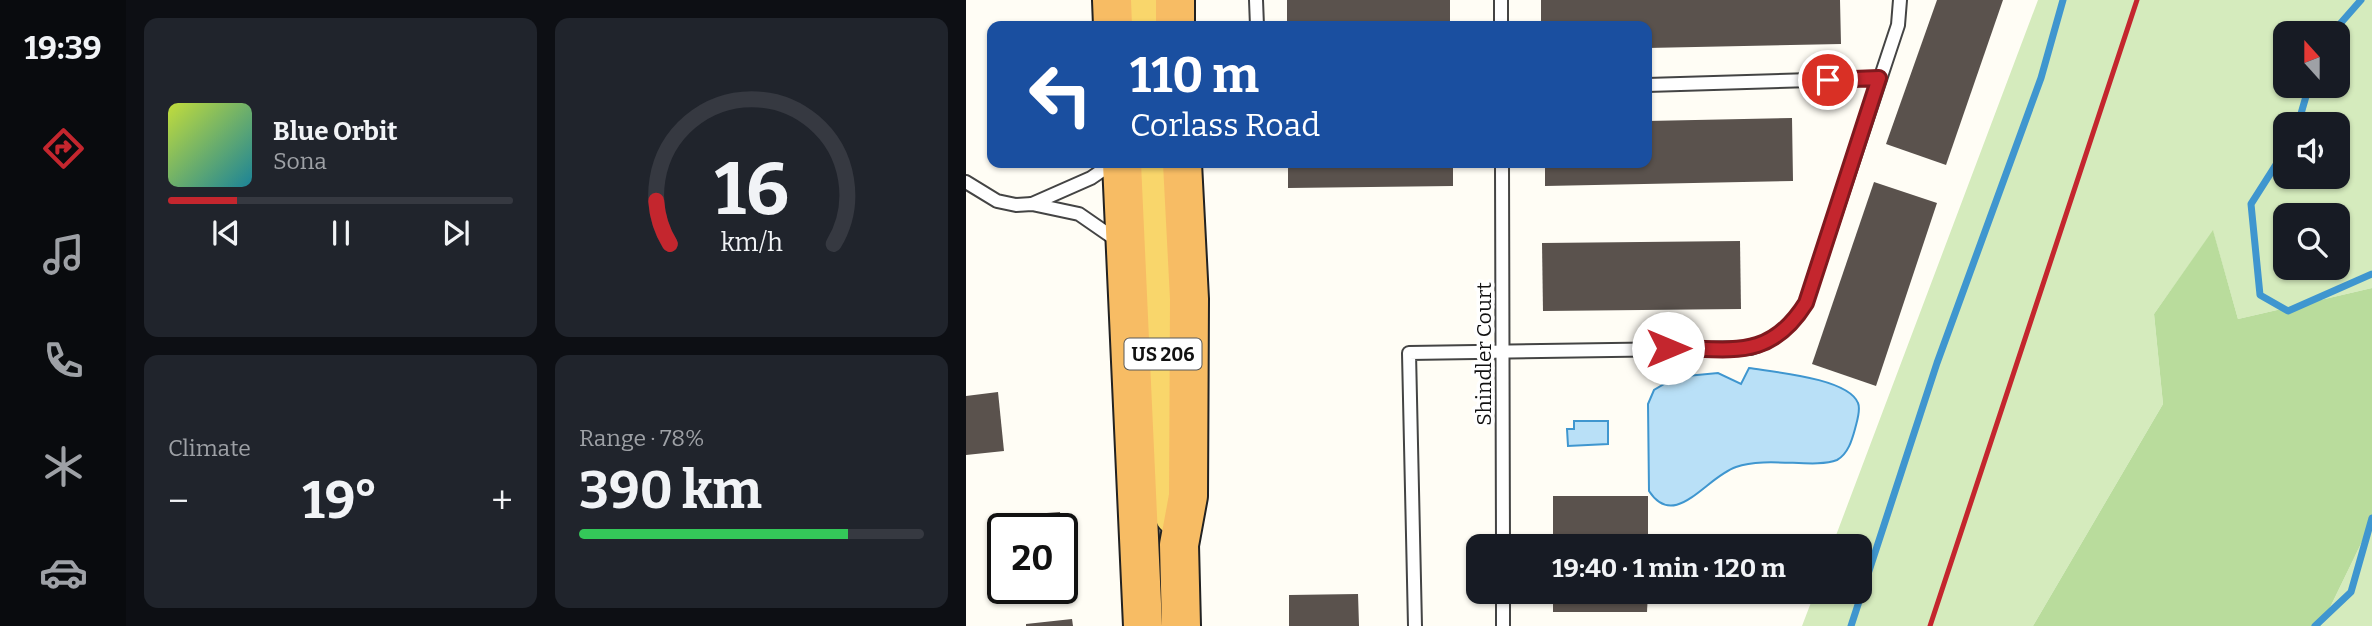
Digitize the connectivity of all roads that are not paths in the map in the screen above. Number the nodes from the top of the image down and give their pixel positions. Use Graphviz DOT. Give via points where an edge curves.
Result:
graph roads {
  1 [pos="1112,0"];
  2 [pos="1147,0"];
  3 [pos="1175,0"];
  4 [pos="1256,0"];
  5 [pos="1501,0"];
  6 [pos="1900,0"];
  7 [pos="1113,21"];
  8 [pos="1148,21"];
  9 [pos="1175,21"];
  10 [pos="1257,21"];
  11 [pos="1501,21"];
  12 [pos="1879,78"];
  13 [pos="1652,85"];
  14 [pos="1105,168"];
  15 [pos="1122,168"];
  16 [pos="1154,168"];
  17 [pos="1182,168"];
  18 [pos="1502,168"];
  19 [pos="966,182"];
  20 [pos="1032,204"];
  21 [pos="1125,247"];
  22 [pos="1503,349"];
  23 [pos="1503,534"];
  24 [pos="1179,545"];
  25 [pos="1503,604"];
  26 [pos="1143,626"];
  27 [pos="1181,626"];
  28 [pos="1415,626"];
  29 [pos="1503,626"];
  1 -- 7 [label="highway"];
  2 -- 8 [label="main road"];
  3 -- 9 [label="highway"];
  4 -- 10 [label="lane"];
  5 -- 11 [label="lane"];
  6 -- 12 [label="lane" via="1898,26"];
  12 -- 13 [label="lane"];
  12 -- 22 [label="lane" via="1806,303 1782,334 1751,348"];
  14 -- 20 [label="lane"];
  15 -- 21 [label="highway, US 206"];
  16 -- 24 [label="main road, US 206" via="1170,490"];
  17 -- 24 [label="highway" via="1189,299 1188,496"];
  18 -- 22 [label="lane, Shindler Court"];
  19 -- 20 [label="lane" via="997,201"];
  20 -- 21 [label="lane" via="1079,214"];
  21 -- 26 [label="highway, US 206"];
  22 -- 23 [label="lane, Shindler Court"];
  22 -- 28 [label="lane" via="1409,353"];
  24 -- 27 [label="highway, US 206"];
  25 -- 29 [label="lane"];
}
